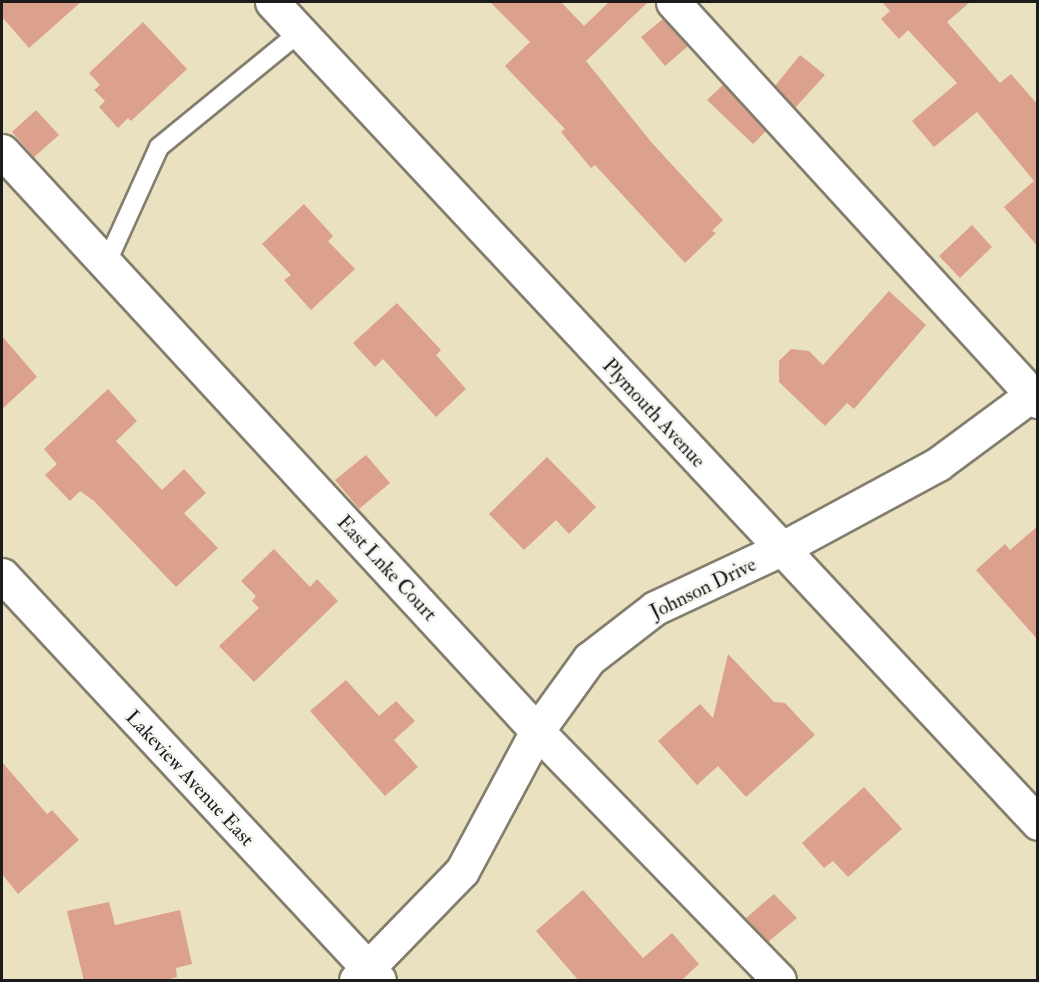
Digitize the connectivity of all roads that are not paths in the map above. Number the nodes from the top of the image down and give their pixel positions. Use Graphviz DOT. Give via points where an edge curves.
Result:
graph roads {
  1 [pos="272,2"];
  2 [pos="673,2"];
  3 [pos="300,32"];
  4 [pos="2,151"];
  5 [pos="106,264"];
  6 [pos="1036,395"];
  7 [pos="782,549"];
  8 [pos="2,575"];
  9 [pos="537,731"];
  10 [pos="1038,823"];
  11 [pos="368,977"];
  12 [pos="779,981"];
  1 -- 3 [label="street, Plymouth Avenue"];
  2 -- 6 [label="street"];
  3 -- 5 [label="lane" via="159,147"];
  3 -- 7 [label="street, Plymouth Avenue"];
  4 -- 5 [label="street, East Lnke Court"];
  5 -- 9 [label="street, East Lnke Court"];
  6 -- 7 [label="street, Johnson Drive" via="938,464"];
  7 -- 9 [label="street, Johnson Drive" via="655,608 589,660"];
  7 -- 10 [label="street, Plymouth Avenue"];
  8 -- 11 [label="street, Lakeview Avenue East"];
  9 -- 11 [label="street, Johnson Drive" via="462,871"];
  9 -- 12 [label="street, East Lnke Court"];
}
